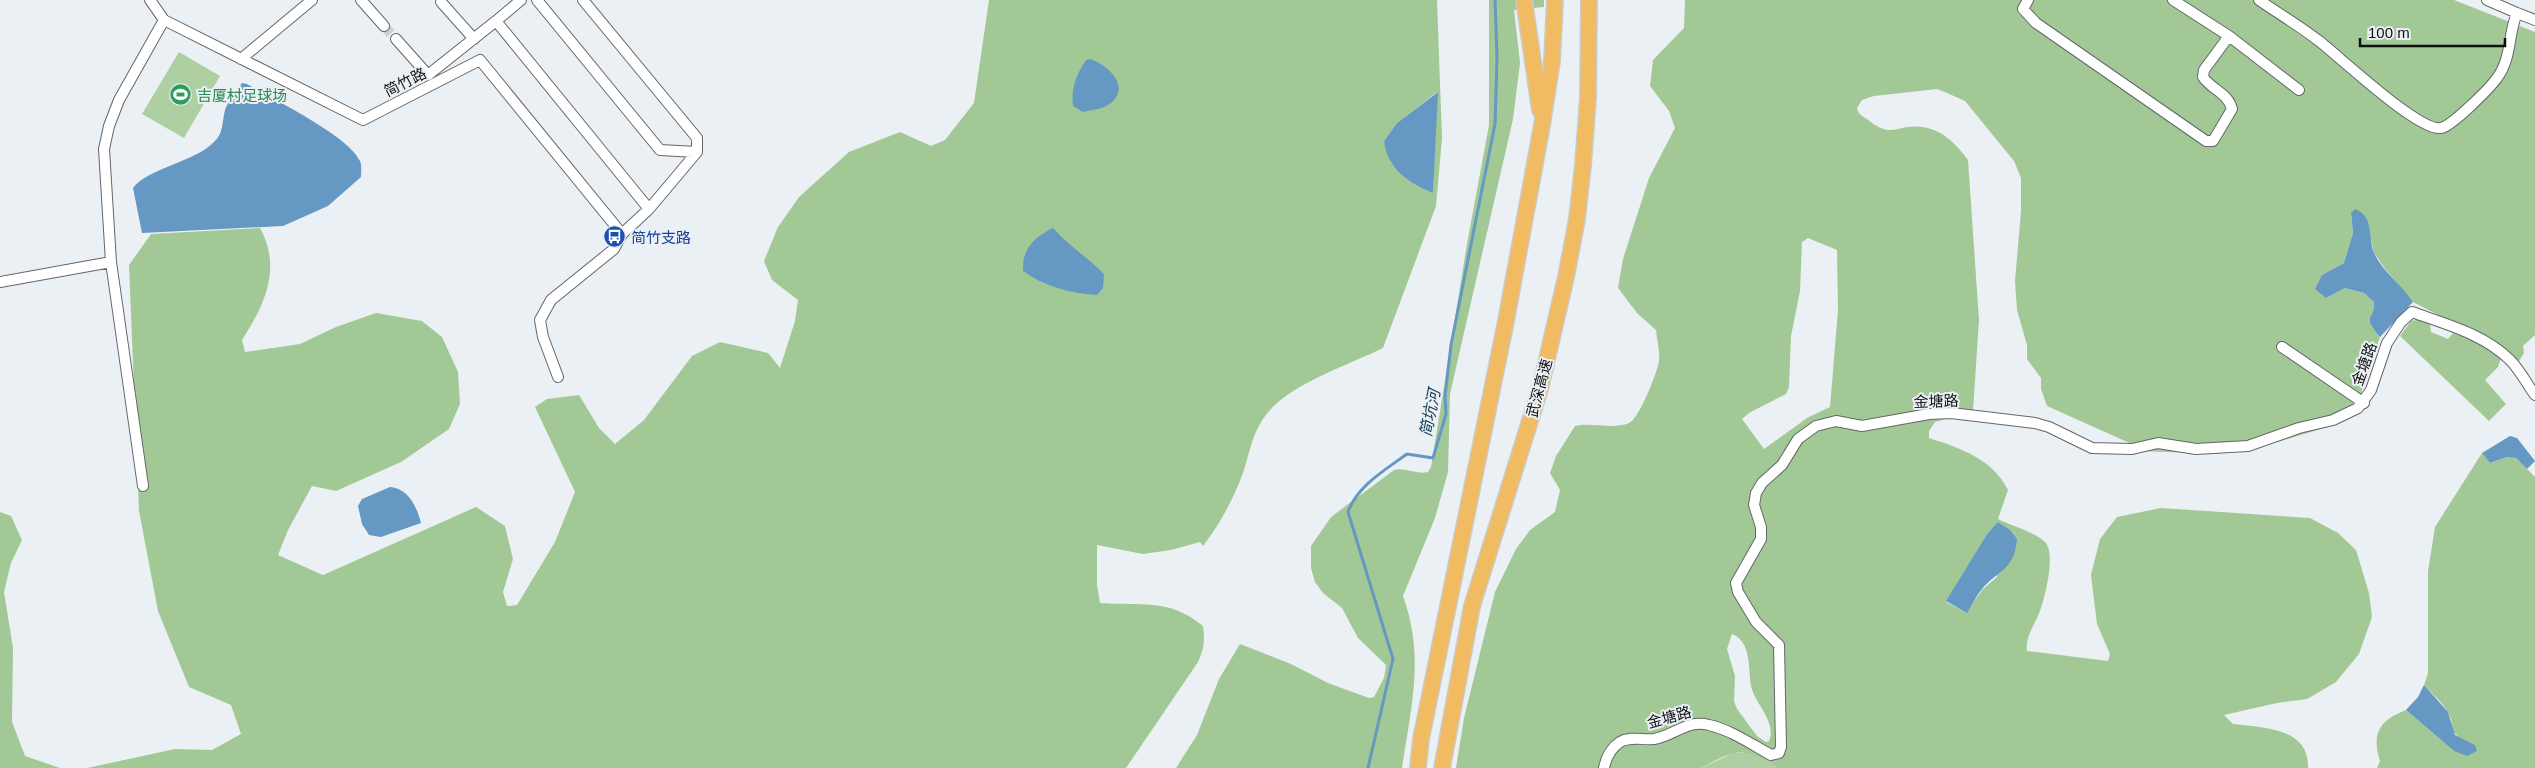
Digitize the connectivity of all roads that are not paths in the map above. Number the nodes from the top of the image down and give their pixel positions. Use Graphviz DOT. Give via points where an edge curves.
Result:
graph roads {
  1 [pos="150,0"];
  2 [pos="312,0"];
  3 [pos="361,0"];
  4 [pos="537,0"];
  5 [pos="583,0"];
  6 [pos="1524,0"];
  7 [pos="1555,0"];
  8 [pos="1589,0"];
  9 [pos="2028,0"];
  10 [pos="2259,0"];
  11 [pos="2487,0"];
  12 [pos="2177,1"];
  13 [pos="441,2"];
  14 [pos="513,2"];
  15 [pos="2517,13"];
  16 [pos="164,20"];
  17 [pos="2535,20"];
  18 [pos="496,21"];
  19 [pos="384,26"];
  20 [pos="2229,36"];
  21 [pos="396,38"];
  22 [pos="474,39"];
  23 [pos="241,59"];
  24 [pos="2299,90"];
  25 [pos="1542,125"];
  26 [pos="697,152"];
  27 [pos="649,208"];
  28 [pos="622,234"];
  29 [pos="111,262"];
  30 [pos="0,282"];
  31 [pos="2419,304"];
  32 [pos="2412,312"];
  33 [pos="2282,347"];
  34 [pos="558,377"];
  35 [pos="2535,395"];
  36 [pos="2364,403"];
  37 [pos="143,486"];
  38 [pos="1418,768"];
  39 [pos="1442,768"];
  40 [pos="1604,768"];
  1 -- 16 [label="street, 简竹路"];
  2 -- 23 [label="street"];
  3 -- 19 [label="street"];
  4 -- 26 [label="street" via="660,150"];
  5 -- 26 [label="street" via="697,138"];
  6 -- 25 [label="highway"];
  7 -- 25 [label="highway" via="1552,61"];
  8 -- 39 [label="highway, 武深高速" via="1586,136 1568,267 1540,389 1472,606"];
  9 -- 20 [label="street" via="2024,13 2036,23 2206,141 2216,137 2232,109 2225,96 2203,77 2204,70"];
  10 -- 15 [label="street" via="2319,41 2406,112 2429,127 2442,128 2498,78 2507,61"];
  11 -- 15 [label="street"];
  12 -- 20 [label="street"];
  13 -- 22 [label="street"];
  14 -- 18 [label="street"];
  15 -- 17 [label="street"];
  16 -- 23 [label="street, 简竹路"];
  16 -- 29 [label="street" via="119,100 104,149"];
  18 -- 22 [label="street"];
  18 -- 27 [label="street"];
  20 -- 24 [label="street"];
  21 -- 22 [label="street" via="428,75"];
  23 -- 28 [label="street, 简竹路" via="363,120 480,60"];
  25 -- 38 [label="highway" via="1506,321 1421,739"];
  26 -- 27 [label="street"];
  27 -- 28 [label="street"];
  28 -- 34 [label="street" via="614,249 551,300 540,320"];
  29 -- 30 [label="street"];
  29 -- 37 [label="street"];
  31 -- 32 [label="street, 金塘路"];
  32 -- 35 [label="street" via="2461,330 2497,350 2510,361"];
  32 -- 36 [label="street, 金塘路" via="2387,343 2372,390"];
  33 -- 36 [label="street"];
  36 -- 40 [label="street, 金塘路" via="2333,420 2255,444 2196,449 2158,443 2132,449 2092,448 2035,423 1951,413 1862,426 1836,421 1816,426 1798,439 1782,465 1756,493 1754,505 1761,539 1736,583 1756,622 1779,645 1779,753 1771,755 1737,736 1696,723 1658,738 1619,742 1609,753"];
}
